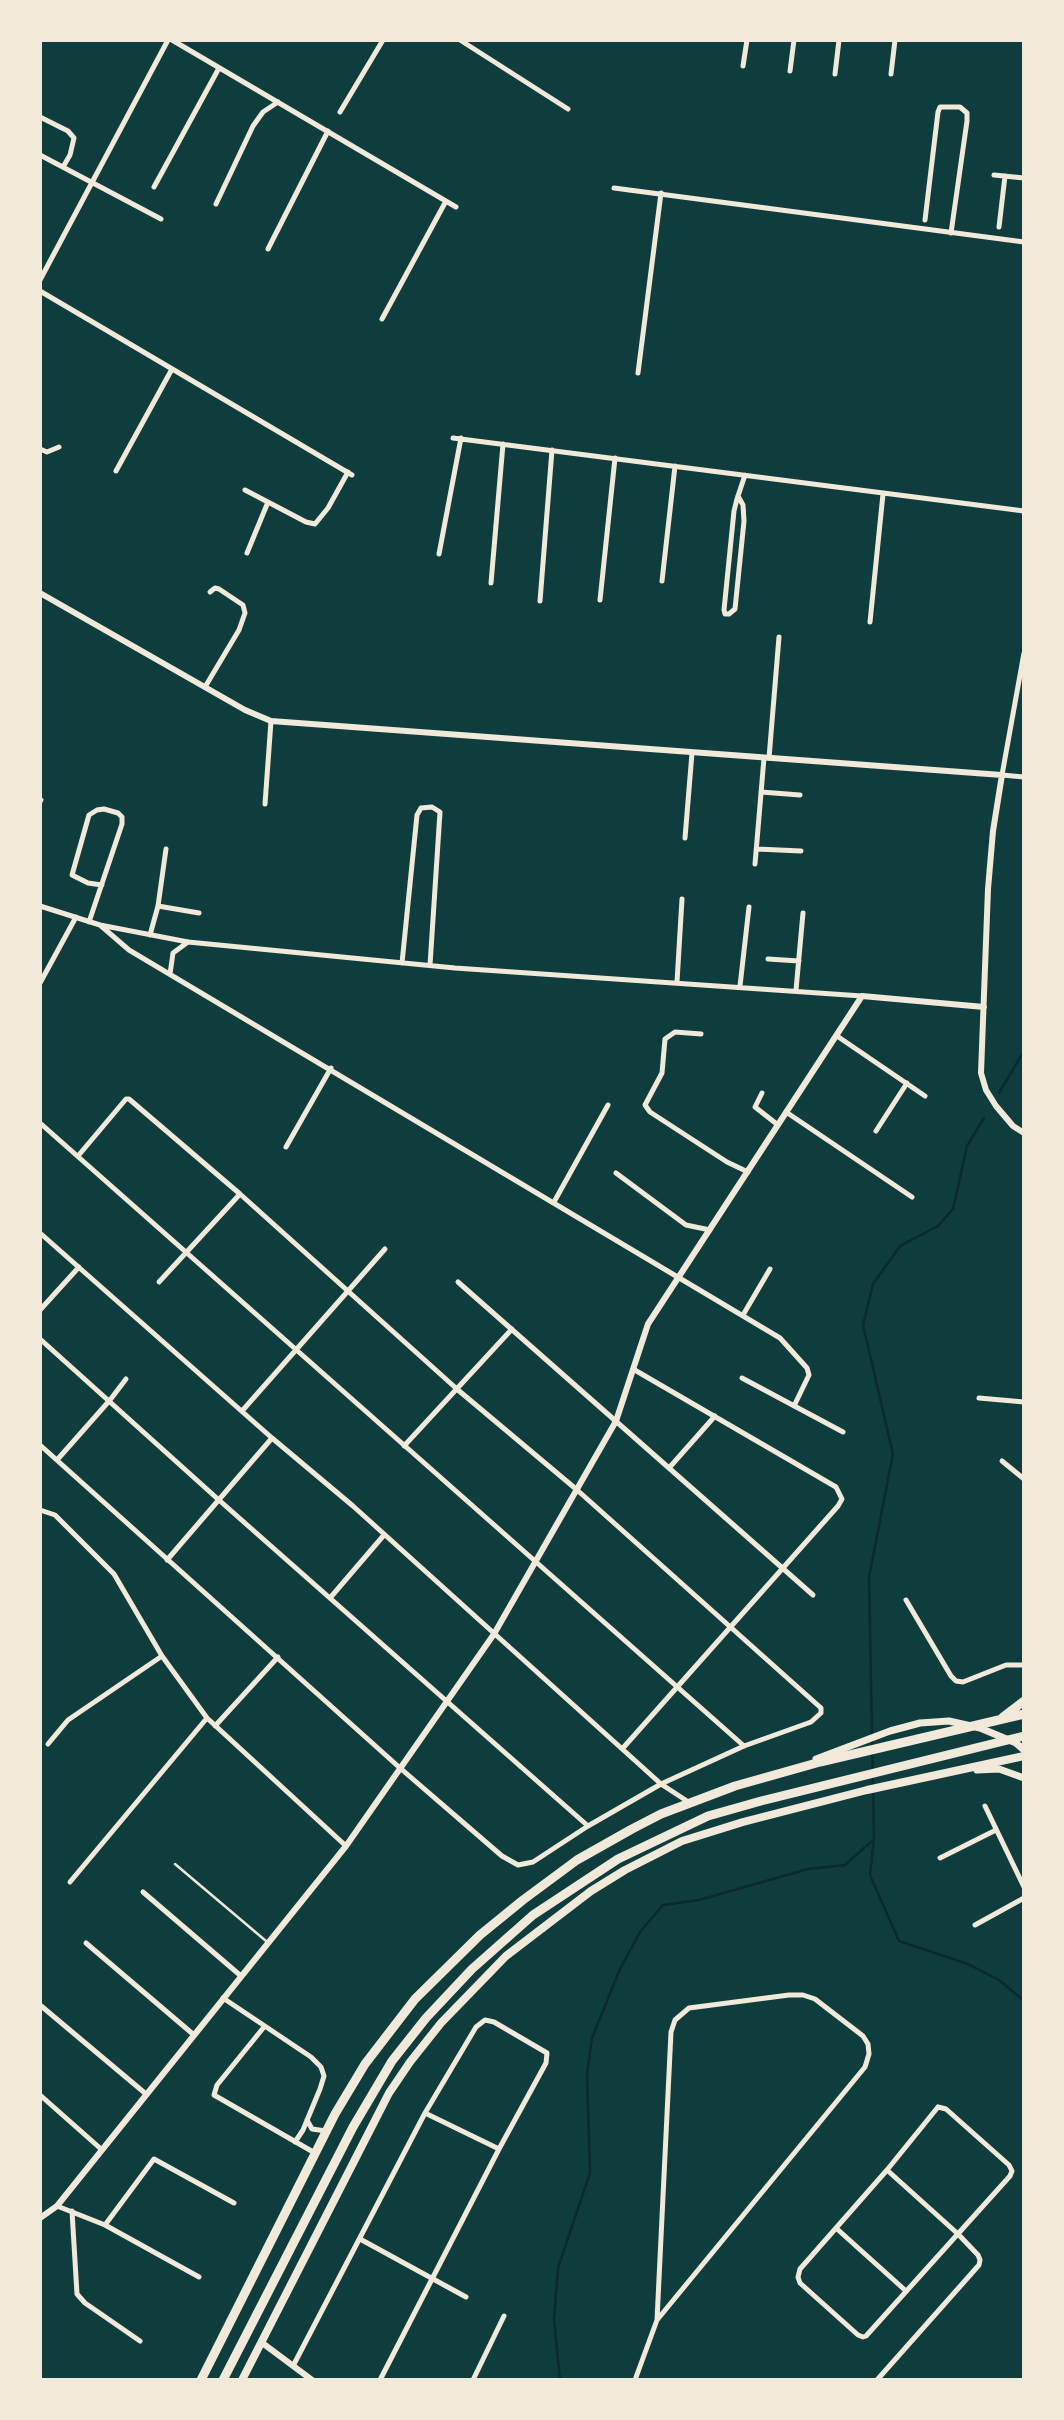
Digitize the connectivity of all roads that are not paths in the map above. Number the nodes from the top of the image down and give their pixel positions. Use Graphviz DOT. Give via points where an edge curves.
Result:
graph roads {
  1 [pos="170,40"];
  2 [pos="383,40"];
  3 [pos="460,40"];
  4 [pos="747,40"];
  5 [pos="794,40"];
  6 [pos="839,40"];
  7 [pos="895,40"];
  8 [pos="743,66"];
  9 [pos="219,68"];
  10 [pos="790,71"];
  11 [pos="835,74"];
  12 [pos="891,74"];
  13 [pos="278,102"];
  14 [pos="568,109"];
  15 [pos="340,112"];
  16 [pos="40,117"];
  17 [pos="328,131"];
  18 [pos="40,155"];
  19 [pos="63,167"];
  20 [pos="994,174"];
  21 [pos="1005,176"];
  22 [pos="1024,178"];
  23 [pos="92,182"];
  24 [pos="154,187"];
  25 [pos="614,188"];
  26 [pos="661,193"];
  27 [pos="446,201"];
  28 [pos="216,204"];
  29 [pos="456,207"];
  30 [pos="161,219"];
  31 [pos="925,220"];
  32 [pos="999,227"];
  33 [pos="951,233"];
  34 [pos="1024,242"];
  35 [pos="268,249"];
  36 [pos="40,280"];
  37 [pos="40,292"];
  38 [pos="382,319"];
  39 [pos="172,369"];
  40 [pos="638,373"];
  41 [pos="453,438"];
  42 [pos="461,439"];
  43 [pos="503,444"];
  44 [pos="59,447"];
  45 [pos="40,449"];
  46 [pos="552,450"];
  47 [pos="615,458"];
  48 [pos="675,466"];
  49 [pos="116,471"];
  50 [pos="746,475"];
  51 [pos="244,491"];
  52 [pos="883,494"];
  53 [pos="738,496"];
  54 [pos="268,502"];
  55 [pos="1024,511"];
  56 [pos="247,553"];
  57 [pos="439,554"];
  58 [pos="662,581"];
  59 [pos="491,583"];
  60 [pos="210,592"];
  61 [pos="40,593"];
  62 [pos="600,600"];
  63 [pos="540,601"];
  64 [pos="870,622"];
  65 [pos="779,638"];
  66 [pos="1023,657"];
  67 [pos="205,687"];
  68 [pos="271,721"];
  69 [pos="692,753"];
  70 [pos="766,758"];
  71 [pos="1002,775"];
  72 [pos="1024,777"];
  73 [pos="761,792"];
  74 [pos="800,795"];
  75 [pos="265,804"];
  76 [pos="685,838"];
  77 [pos="166,849"];
  78 [pos="757,849"];
  79 [pos="801,851"];
  80 [pos="755,864"];
  81 [pos="102,885"];
  82 [pos="682,899"];
  83 [pos="40,906"];
  84 [pos="158,906"];
  85 [pos="749,907"];
  86 [pos="199,913"];
  87 [pos="803,914"];
  88 [pos="76,917"];
  89 [pos="89,922"];
  90 [pos="100,925"];
  91 [pos="150,934"];
  92 [pos="188,942"];
  93 [pos="768,959"];
  94 [pos="799,961"];
  95 [pos="402,963"];
  96 [pos="430,965"];
  97 [pos="170,974"];
  98 [pos="677,982"];
  99 [pos="40,983"];
  100 [pos="740,986"];
  101 [pos="796,990"];
  102 [pos="862,996"];
  103 [pos="984,1007"];
  104 [pos="701,1034"];
  105 [pos="837,1036"];
  106 [pos="331,1068"];
  107 [pos="907,1083"];
  108 [pos="762,1093"];
  109 [pos="925,1096"];
  110 [pos="608,1105"];
  111 [pos="786,1112"];
  112 [pos="40,1123"];
  113 [pos="778,1125"];
  114 [pos="876,1131"];
  115 [pos="1024,1133"];
  116 [pos="286,1147"];
  117 [pos="78,1156"];
  118 [pos="748,1171"];
  119 [pos="616,1173"];
  120 [pos="240,1194"];
  121 [pos="912,1197"];
  122 [pos="554,1202"];
  123 [pos="710,1230"];
  124 [pos="40,1233"];
  125 [pos="385,1249"];
  126 [pos="187,1252"];
  127 [pos="79,1268"];
  128 [pos="770,1269"];
  129 [pos="680,1276"];
  130 [pos="159,1282"];
  131 [pos="458,1282"];
  132 [pos="348,1291"];
  133 [pos="40,1310"];
  134 [pos="743,1315"];
  135 [pos="512,1329"];
  136 [pos="40,1339"];
  137 [pos="296,1350"];
  138 [pos="633,1368"];
  139 [pos="742,1378"];
  140 [pos="126,1379"];
  141 [pos="458,1390"];
  142 [pos="979,1398"];
  143 [pos="110,1401"];
  144 [pos="1024,1402"];
  145 [pos="794,1406"];
  146 [pos="242,1411"];
  147 [pos="715,1416"];
  148 [pos="616,1421"];
  149 [pos="843,1432"];
  150 [pos="272,1438"];
  151 [pos="40,1446"];
  152 [pos="404,1446"];
  153 [pos="57,1460"];
  154 [pos="1002,1461"];
  155 [pos="669,1468"];
  156 [pos="1024,1479"];
  157 [pos="576,1489"];
  158 [pos="220,1501"];
  159 [pos="40,1510"];
  160 [pos="384,1535"];
  161 [pos="167,1560"];
  162 [pos="536,1561"];
  163 [pos="783,1568"];
  164 [pos="813,1595"];
  165 [pos="330,1598"];
  166 [pos="906,1600"];
  167 [pos="729,1627"];
  168 [pos="494,1634"];
  169 [pos="162,1656"];
  170 [pos="278,1657"];
  171 [pos="1024,1665"];
  172 [pos="677,1686"];
  173 [pos="1024,1701"];
  174 [pos="448,1702"];
  175 [pos="1024,1714"];
  176 [pos="206,1718"];
  177 [pos="998,1720"];
  178 [pos="215,1726"];
  179 [pos="1024,1735"];
  180 [pos="48,1744"];
  181 [pos="744,1745"];
  182 [pos="622,1748"];
  183 [pos="1024,1749"];
  184 [pos="1024,1756"];
  185 [pos="400,1768"];
  186 [pos="773,1775"];
  187 [pos="1024,1778"];
  188 [pos="661,1784"];
  189 [pos="893,1784"];
  190 [pos="690,1803"];
  191 [pos="985,1806"];
  192 [pos="588,1826"];
  193 [pos="996,1830"];
  194 [pos="346,1846"];
  195 [pos="940,1858"];
  196 [pos="175,1864"];
  197 [pos="70,1882"];
  198 [pos="1024,1887"];
  199 [pos="143,1892"];
  200 [pos="1024,1898"];
  201 [pos="975,1925"];
  202 [pos="268,1942"];
  203 [pos="86,1943"];
  204 [pos="241,1976"];
  205 [pos="223,1998"];
  206 [pos="40,2005"];
  207 [pos="264,2027"];
  208 [pos="194,2035"];
  209 [pos="146,2094"];
  210 [pos="40,2095"];
  211 [pos="425,2113"];
  212 [pos="307,2120"];
  213 [pos="327,2131"];
  214 [pos="295,2142"];
  215 [pos="499,2148"];
  216 [pos="102,2149"];
  217 [pos="315,2153"];
  218 [pos="887,2170"];
  219 [pos="234,2203"];
  220 [pos="57,2206"];
  221 [pos="72,2211"];
  222 [pos="40,2218"];
  223 [pos="105,2225"];
  224 [pos="836,2228"];
  225 [pos="958,2234"];
  226 [pos="360,2239"];
  227 [pos="199,2277"];
  228 [pos="433,2278"];
  229 [pos="906,2291"];
  230 [pos="466,2297"];
  231 [pos="504,2316"];
  232 [pos="657,2320"];
  233 [pos="140,2341"];
  234 [pos="261,2342"];
  235 [pos="293,2366"];
  236 [pos="201,2380"];
  237 [pos="223,2380"];
  238 [pos="242,2380"];
  239 [pos="312,2380"];
  240 [pos="380,2380"];
  241 [pos="473,2380"];
  242 [pos="635,2380"];
  243 [pos="877,2380"];
  1 -- 9 [label="street"];
  1 -- 23 [label="street"];
  2 -- 15 [label="street"];
  3 -- 14 [label="street"];
  4 -- 8 [label="street"];
  5 -- 10 [label="street"];
  6 -- 11 [label="street"];
  7 -- 12 [label="street"];
  9 -- 13 [label="street"];
  9 -- 24 [label="street"];
  13 -- 17 [label="street"];
  13 -- 28 [label="street" via="253,125"];
  16 -- 19 [label="street" via="74,138"];
  17 -- 27 [label="street"];
  17 -- 35 [label="street"];
  18 -- 19 [label="street"];
  19 -- 23 [label="street"];
  20 -- 21 [label="street"];
  21 -- 22 [label="street"];
  21 -- 32 [label="street"];
  23 -- 30 [label="street"];
  23 -- 36 [label="street"];
  25 -- 26 [label="street"];
  26 -- 33 [label="street"];
  26 -- 40 [label="street"];
  27 -- 29 [label="street"];
  27 -- 38 [label="street"];
  31 -- 33 [label="street" via="938,112 940,107 960,107 967,113 967,121"];
  33 -- 34 [label="street"];
  37 -- 39 [label="street"];
  39 -- 49 [label="street"];
  39 -- 54 [label="street" via="350,474 315,524"];
  41 -- 42 [label="street"];
  42 -- 43 [label="street"];
  42 -- 57 [label="street"];
  43 -- 46 [label="street"];
  43 -- 59 [label="street"];
  44 -- 45 [label="street" via="47,452"];
  46 -- 47 [label="street"];
  46 -- 63 [label="street"];
  47 -- 48 [label="street"];
  47 -- 62 [label="street"];
  48 -- 50 [label="street"];
  48 -- 58 [label="street"];
  50 -- 52 [label="street"];
  50 -- 53 [label="street"];
  51 -- 54 [label="street"];
  52 -- 55 [label="street"];
  52 -- 64 [label="street"];
  53 -- 53 [label="street" via="734,511 725,614 735,610 744,521"];
  54 -- 56 [label="street"];
  60 -- 67 [label="street" via="219,589 243,605 245,612"];
  61 -- 67 [label="street"];
  65 -- 70 [label="street"];
  66 -- 71 [label="street"];
  67 -- 68 [label="street"];
  68 -- 69 [label="street"];
  68 -- 75 [label="street"];
  69 -- 70 [label="street"];
  69 -- 76 [label="street"];
  70 -- 71 [label="street"];
  70 -- 73 [label="street"];
  71 -- 72 [label="street"];
  71 -- 103 [label="street" via="989,877"];
  73 -- 74 [label="street"];
  73 -- 78 [label="street"];
  77 -- 84 [label="street"];
  78 -- 79 [label="street"];
  78 -- 80 [label="street"];
  81 -- 81 [label="street" via="122,824 122,817 104,809 89,815 72,875"];
  81 -- 89 [label="street"];
  82 -- 98 [label="street"];
  83 -- 88 [label="street"];
  84 -- 86 [label="street"];
  84 -- 91 [label="street"];
  85 -- 100 [label="street"];
  87 -- 94 [label="street"];
  88 -- 89 [label="street"];
  88 -- 99 [label="street"];
  89 -- 90 [label="street"];
  90 -- 91 [label="street"];
  90 -- 97 [label="street" via="129,950"];
  91 -- 92 [label="street"];
  92 -- 95 [label="street"];
  92 -- 97 [label="street" via="173,953"];
  93 -- 94 [label="street"];
  94 -- 101 [label="street"];
  95 -- 96 [label="street"];
  95 -- 96 [label="street" via="417,816 421,808 432,807 440,812"];
  96 -- 98 [label="street"];
  97 -- 106 [label="street"];
  98 -- 100 [label="street"];
  100 -- 101 [label="street"];
  101 -- 102 [label="street"];
  102 -- 103 [label="street"];
  102 -- 105 [label="street"];
  103 -- 115 [label="street" via="983,1082 1004,1117"];
  104 -- 118 [label="street" via="675,1032 665,1039 662,1073 645,1105 727,1162"];
  105 -- 107 [label="street"];
  105 -- 111 [label="street"];
  106 -- 116 [label="street"];
  106 -- 122 [label="street"];
  107 -- 109 [label="street"];
  107 -- 114 [label="street"];
  108 -- 113 [label="street" via="755,1107"];
  110 -- 122 [label="street"];
  111 -- 113 [label="street"];
  111 -- 121 [label="street"];
  112 -- 117 [label="street"];
  113 -- 118 [label="street"];
  117 -- 120 [label="street" via="127,1099"];
  117 -- 126 [label="street"];
  118 -- 123 [label="street"];
  119 -- 123 [label="street" via="686,1225"];
  120 -- 126 [label="street"];
  120 -- 132 [label="street"];
  122 -- 129 [label="street"];
  123 -- 129 [label="street"];
  124 -- 127 [label="street"];
  125 -- 132 [label="street"];
  126 -- 130 [label="street"];
  126 -- 137 [label="street"];
  127 -- 133 [label="street"];
  127 -- 146 [label="street"];
  128 -- 134 [label="street"];
  129 -- 134 [label="street"];
  129 -- 138 [label="street" via="649,1324"];
  131 -- 135 [label="street"];
  132 -- 137 [label="street"];
  132 -- 141 [label="street"];
  134 -- 145 [label="street" via="780,1338 807,1368 807,1382"];
  135 -- 141 [label="street"];
  135 -- 148 [label="street"];
  136 -- 143 [label="street"];
  137 -- 146 [label="street"];
  137 -- 152 [label="street"];
  138 -- 147 [label="street"];
  138 -- 148 [label="street"];
  139 -- 145 [label="street"];
  140 -- 143 [label="street"];
  141 -- 152 [label="street"];
  141 -- 157 [label="street"];
  142 -- 144 [label="street"];
  143 -- 153 [label="street"];
  143 -- 158 [label="street"];
  145 -- 149 [label="street"];
  146 -- 150 [label="street"];
  147 -- 155 [label="street"];
  147 -- 163 [label="street" via="840,1492 841,1503"];
  148 -- 155 [label="street"];
  148 -- 157 [label="street"];
  150 -- 158 [label="street"];
  150 -- 160 [label="street"];
  151 -- 153 [label="street"];
  152 -- 162 [label="street"];
  153 -- 161 [label="street"];
  154 -- 156 [label="street"];
  155 -- 163 [label="street"];
  157 -- 162 [label="street"];
  157 -- 167 [label="street"];
  158 -- 161 [label="street"];
  158 -- 165 [label="street"];
  159 -- 169 [label="street" via="55,1515 114,1574"];
  160 -- 165 [label="street"];
  160 -- 168 [label="street"];
  161 -- 170 [label="street"];
  162 -- 168 [label="street"];
  162 -- 172 [label="street"];
  163 -- 164 [label="street"];
  163 -- 167 [label="street"];
  165 -- 174 [label="street"];
  166 -- 171 [label="street" via="956,1681 1006,1665"];
  167 -- 172 [label="street"];
  167 -- 181 [label="street" via="821,1709 811,1722"];
  168 -- 174 [label="street"];
  168 -- 182 [label="street"];
  169 -- 176 [label="street"];
  169 -- 180 [label="street" via="68,1720"];
  170 -- 178 [label="street"];
  170 -- 185 [label="street"];
  172 -- 181 [label="street"];
  172 -- 182 [label="street"];
  173 -- 177 [label="highway"];
  174 -- 185 [label="street"];
  174 -- 192 [label="street"];
  175 -- 177 [label="highway"];
  176 -- 178 [label="street"];
  176 -- 197 [label="street"];
  177 -- 186 [label="highway"];
  178 -- 194 [label="street"];
  179 -- 237 [label="highway" via="708,1816 618,1859 533,1915 472,1969 392,2062 352,2127"];
  181 -- 188 [label="street"];
  182 -- 188 [label="street"];
  183 -- 186 [label="main road" via="979,1728 949,1721 920,1723"];
  184 -- 189 [label="main road"];
  185 -- 192 [label="street" via="505,1859 518,1865 533,1862"];
  185 -- 194 [label="street"];
  186 -- 190 [label="highway"];
  187 -- 189 [label="main road" via="987,1768"];
  188 -- 190 [label="street"];
  188 -- 192 [label="street"];
  189 -- 234 [label="main road" via="682,1841 591,1891 506,1956 441,2023 389,2093"];
  190 -- 213 [label="highway" via="577,1860 480,1935 415,1999 365,2064"];
  191 -- 193 [label="street"];
  193 -- 195 [label="street"];
  193 -- 198 [label="street"];
  194 -- 202 [label="street"];
  196 -- 202 [label="lane"];
  199 -- 204 [label="street"];
  200 -- 201 [label="street"];
  202 -- 204 [label="street"];
  203 -- 208 [label="street"];
  204 -- 205 [label="street"];
  205 -- 207 [label="street"];
  205 -- 208 [label="street"];
  206 -- 209 [label="street"];
  207 -- 212 [label="street" via="321,2067 323,2082"];
  207 -- 214 [label="street" via="213,2093"];
  208 -- 209 [label="street"];
  209 -- 216 [label="street"];
  210 -- 216 [label="street"];
  211 -- 215 [label="street"];
  211 -- 215 [label="street" via="476,2027 485,2020 494,2022 547,2053 546,2063"];
  211 -- 226 [label="street"];
  212 -- 213 [label="street" via="312,2129"];
  212 -- 214 [label="street"];
  213 -- 217 [label="highway"];
  214 -- 217 [label="street"];
  215 -- 228 [label="street"];
  216 -- 220 [label="street"];
  217 -- 236 [label="highway"];
  218 -- 224 [label="street"];
  218 -- 225 [label="street"];
  218 -- 225 [label="street" via="938,2107 946,2109 1009,2165 1010,2176"];
  219 -- 223 [label="street" via="154,2159"];
  220 -- 221 [label="street"];
  220 -- 222 [label="street"];
  221 -- 223 [label="street"];
  221 -- 233 [label="street" via="77,2294"];
  223 -- 227 [label="street"];
  224 -- 229 [label="street"];
  224 -- 229 [label="street" via="800,2269 800,2283 858,2335 866,2336"];
  225 -- 229 [label="street"];
  225 -- 243 [label="street" via="978,2255 979,2265"];
  226 -- 228 [label="street"];
  226 -- 235 [label="street"];
  228 -- 230 [label="street"];
  228 -- 240 [label="street"];
  231 -- 241 [label="street"];
  232 -- 232 [label="street" via="675,2020 690,2008 789,1995 815,1999 863,2036 869,2054 865,2067"];
  232 -- 242 [label="street"];
  234 -- 235 [label="street"];
  234 -- 238 [label="main road"];
  235 -- 239 [label="street"];
}
